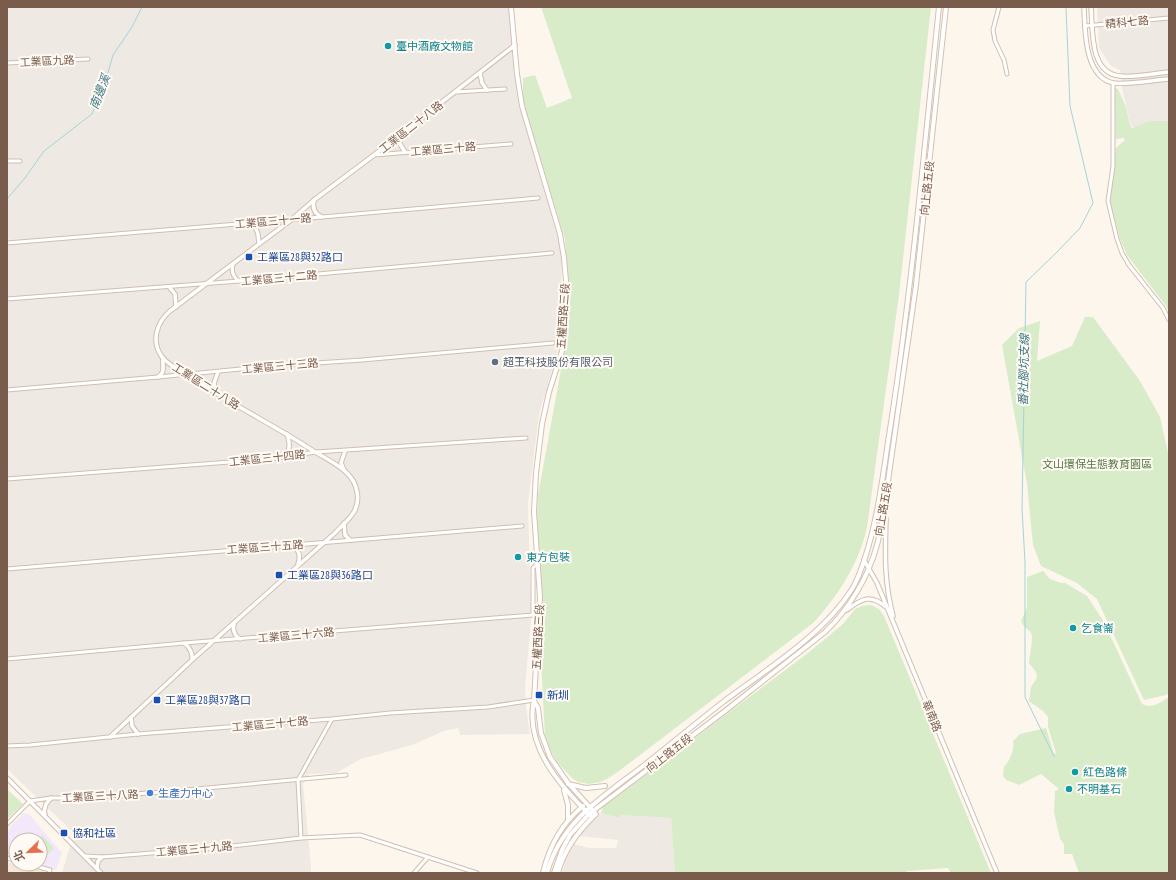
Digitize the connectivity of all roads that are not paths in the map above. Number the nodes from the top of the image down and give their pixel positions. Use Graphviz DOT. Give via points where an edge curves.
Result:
graph roads {
  1 [pos="510,7"];
  2 [pos="939,7"];
  3 [pos="946,7"];
  4 [pos="999,7"];
  5 [pos="1084,7"];
  6 [pos="1091,7"];
  7 [pos="1169,18"];
  8 [pos="1092,25"];
  9 [pos="1085,26"];
  10 [pos="515,45"];
  11 [pos="88,58"];
  12 [pos="7,63"];
  13 [pos="1169,72"];
  14 [pos="480,73"];
  15 [pos="1007,74"];
  16 [pos="1169,79"];
  17 [pos="1113,83"];
  18 [pos="504,89"];
  19 [pos="487,90"];
  20 [pos="456,92"];
  21 [pos="399,136"];
  22 [pos="511,144"];
  23 [pos="405,152"];
  24 [pos="374,155"];
  25 [pos="20,161"];
  26 [pos="7,162"];
  27 [pos="538,198"];
  28 [pos="314,200"];
  29 [pos="322,217"];
  30 [pos="291,220"];
  31 [pos="254,223"];
  32 [pos="7,243"];
  33 [pos="259,243"];
  34 [pos="552,253"];
  35 [pos="234,263"];
  36 [pos="239,281"];
  37 [pos="206,283"];
  38 [pos="170,288"];
  39 [pos="7,299"];
  40 [pos="176,307"];
  41 [pos="1169,320"];
  42 [pos="553,343"];
  43 [pos="163,358"];
  44 [pos="218,372"];
  45 [pos="187,374"];
  46 [pos="158,377"];
  47 [pos="7,390"];
  48 [pos="215,393"];
  49 [pos="287,434"];
  50 [pos="526,438"];
  51 [pos="345,451"];
  52 [pos="316,452"];
  53 [pos="283,458"];
  54 [pos="345,471"];
  55 [pos="7,479"];
  56 [pos="886,519"];
  57 [pos="344,524"];
  58 [pos="522,526"];
  59 [pos="350,540"];
  60 [pos="323,543"];
  61 [pos="292,545"];
  62 [pos="864,560"];
  63 [pos="538,564"];
  64 [pos="296,566"];
  65 [pos="869,568"];
  66 [pos="7,569"];
  67 [pos="888,608"];
  68 [pos="847,610"];
  69 [pos="234,624"];
  70 [pos="896,629"];
  71 [pos="240,639"];
  72 [pos="214,641"];
  73 [pos="184,643"];
  74 [pos="7,659"];
  75 [pos="192,660"];
  76 [pos="534,700"];
  77 [pos="131,716"];
  78 [pos="332,719"];
  79 [pos="138,734"];
  80 [pos="110,737"];
  81 [pos="7,746"];
  82 [pos="346,775"];
  83 [pos="7,778"];
  84 [pos="298,780"];
  85 [pos="568,783"];
  86 [pos="605,786"];
  87 [pos="564,788"];
  88 [pos="51,798"];
  89 [pos="30,801"];
  90 [pos="581,807"];
  91 [pos="590,811"];
  92 [pos="46,817"];
  93 [pos="568,820"];
  94 [pos="7,824"];
  95 [pos="301,838"];
  96 [pos="86,856"];
  97 [pos="102,857"];
  98 [pos="428,857"];
  99 [pos="98,869"];
  100 [pos="102,873"];
  101 [pos="414,873"];
  102 [pos="477,873"];
  103 [pos="543,873"];
  104 [pos="547,873"];
  105 [pos="554,873"];
  106 [pos="558,873"];
  107 [pos="997,873"];
  1 -- 10 [label="main road, 五權西路三段"];
  2 -- 62 [label="main road, 向上路五段" via="910,277 892,416 878,509"];
  3 -- 65 [label="main road, 向上路五段" via="914,300 884,509 877,545"];
  4 -- 15 [label="street" via="993,30"];
  5 -- 9 [label="street"];
  6 -- 8 [label="street"];
  7 -- 8 [label="street, 精科七路"];
  8 -- 9 [label="street, 精科七路"];
  8 -- 13 [label="street" via="1097,59 1109,73 1123,76"];
  9 -- 17 [label="street" via="1092,65 1100,75"];
  10 -- 14 [label="street, 工業區二十八路"];
  10 -- 63 [label="main road, 五權西路三段" via="522,106 560,234 566,281 563,348 542,424 536,473 534,512"];
  11 -- 12 [label="street, 工業區九路"];
  14 -- 19 [label="street" via="482,84"];
  14 -- 20 [label="street, 工業區二十八路"];
  16 -- 17 [label="street"];
  17 -- 41 [label="street" via="1113,166 1108,201 1122,253"];
  18 -- 19 [label="street"];
  19 -- 20 [label="street"];
  20 -- 21 [label="street, 工業區二十八路"];
  21 -- 23 [label="street"];
  21 -- 24 [label="street, 工業區二十八路"];
  22 -- 23 [label="street, 工業區三十路"];
  23 -- 24 [label="street, 工業區三十路"];
  24 -- 28 [label="street, 工業區二十八路"];
  25 -- 26 [label="street"];
  27 -- 29 [label="street, 工業區三十一路"];
  28 -- 29 [label="street" via="315,212"];
  28 -- 30 [label="street, 工業區二十八路"];
  29 -- 30 [label="street, 工業區三十一路"];
  30 -- 31 [label="street, 工業區三十一路"];
  30 -- 33 [label="street, 工業區二十八路"];
  31 -- 32 [label="street, 工業區三十一路"];
  31 -- 33 [label="street"];
  33 -- 35 [label="street, 工業區二十八路"];
  34 -- 36 [label="street, 工業區三十二路"];
  35 -- 36 [label="street" via="232,273"];
  35 -- 37 [label="street, 工業區二十八路"];
  36 -- 37 [label="street, 工業區三十二路"];
  37 -- 38 [label="street, 工業區三十二路"];
  37 -- 40 [label="street, 工業區二十八路"];
  38 -- 39 [label="street, 工業區三十二路"];
  38 -- 40 [label="street" via="175,294"];
  40 -- 43 [label="street, 工業區二十八路" via="163,317 157,331 157,344"];
  42 -- 44 [label="street, 工業區三十三路"];
  43 -- 45 [label="street, 工業區二十八路"];
  43 -- 46 [label="street" via="163,371"];
  44 -- 45 [label="street, 工業區三十三路"];
  44 -- 48 [label="street" via="213,387"];
  45 -- 46 [label="street, 工業區三十三路"];
  45 -- 48 [label="street, 工業區二十八路"];
  46 -- 47 [label="street, 工業區三十三路"];
  48 -- 49 [label="street, 工業區二十八路"];
  49 -- 52 [label="street, 工業區二十八路"];
  49 -- 53 [label="street" via="290,447"];
  50 -- 51 [label="street, 工業區三十四路"];
  51 -- 52 [label="street, 工業區三十四路"];
  51 -- 54 [label="street" via="342,463"];
  52 -- 53 [label="street, 工業區三十四路"];
  52 -- 54 [label="street, 工業區二十八路"];
  53 -- 55 [label="street, 工業區三十四路"];
  54 -- 57 [label="street, 工業區二十八路" via="355,484 358,499 352,516"];
  56 -- 70 [label="street" via="886,579"];
  57 -- 59 [label="street" via="345,535"];
  57 -- 60 [label="street, 工業區二十八路"];
  58 -- 59 [label="street, 工業區三十五路"];
  59 -- 60 [label="street, 工業區三十五路"];
  60 -- 61 [label="street, 工業區三十五路"];
  60 -- 64 [label="street, 工業區二十八路"];
  61 -- 64 [label="street" via="300,555"];
  61 -- 66 [label="street, 工業區三十五路"];
  62 -- 65 [label="street, 華南路"];
  62 -- 91 [label="main road, 向上路五段" via="853,587 830,618"];
  63 -- 71 [label="street, 工業區三十六路" via="533,568 532,615"];
  63 -- 76 [label="main road, 五權西路三段" via="540,610"];
  64 -- 69 [label="street, 工業區二十八路"];
  65 -- 67 [label="street, 華南路"];
  65 -- 91 [label="main road, 向上路五段" via="855,594 825,632 725,711"];
  67 -- 68 [label="street" via="879,601 868,598 858,601"];
  67 -- 70 [label="street, 華南路"];
  69 -- 71 [label="street" via="236,636"];
  69 -- 72 [label="street, 工業區二十八路"];
  70 -- 107 [label="street, 華南路"];
  71 -- 72 [label="street, 工業區三十六路"];
  72 -- 73 [label="street, 工業區三十六路"];
  72 -- 75 [label="street, 工業區二十八路"];
  73 -- 74 [label="street, 工業區三十六路"];
  73 -- 75 [label="street" via="191,651"];
  75 -- 77 [label="street, 工業區二十八路"];
  76 -- 78 [label="street, 工業區三十七路" via="488,707"];
  76 -- 85 [label="main road, 五權西路三段" via="538,708 544,744"];
  76 -- 87 [label="main road, 五權西路三段" via="532,711 535,736 545,760"];
  77 -- 79 [label="street" via="132,726"];
  77 -- 80 [label="street, 工業區二十八路"];
  78 -- 79 [label="street, 工業區三十七路"];
  78 -- 84 [label="street"];
  79 -- 80 [label="street, 工業區三十七路"];
  80 -- 81 [label="street, 工業區三十七路"];
  82 -- 84 [label="street, 工業區三十八路"];
  83 -- 89 [label="street"];
  84 -- 88 [label="street, 工業區三十八路" via="106,796"];
  84 -- 95 [label="street"];
  85 -- 86 [label="main road" via="586,788"];
  85 -- 91 [label="main road, 五權西路三段"];
  87 -- 90 [label="main road, 五權西路三段"];
  87 -- 93 [label="main road"];
  88 -- 89 [label="street, 工業區三十八路"];
  88 -- 92 [label="street" via="45,806"];
  89 -- 92 [label="street"];
  89 -- 94 [label="street"];
  90 -- 91 [label="main road, 五權西路三段"];
  90 -- 93 [label="main road"];
  91 -- 104 [label="main road, 向上路五段" via="571,826 559,843"];
  91 -- 105 [label="main road, 向上路五段" via="570,835"];
  91 -- 106 [label="main road, 向上路五段" via="562,858"];
  92 -- 96 [label="street"];
  93 -- 103 [label="main road" via="556,838"];
  95 -- 97 [label="street, 工業區三十九路"];
  95 -- 98 [label="street, 工業區三十九路" via="360,835"];
  96 -- 97 [label="street, 工業區三十九路"];
  96 -- 99 [label="street"];
  97 -- 99 [label="street" via="96,867"];
  98 -- 101 [label="street"];
  98 -- 102 [label="street, 工業區三十九路"];
  99 -- 100 [label="street"];
}
